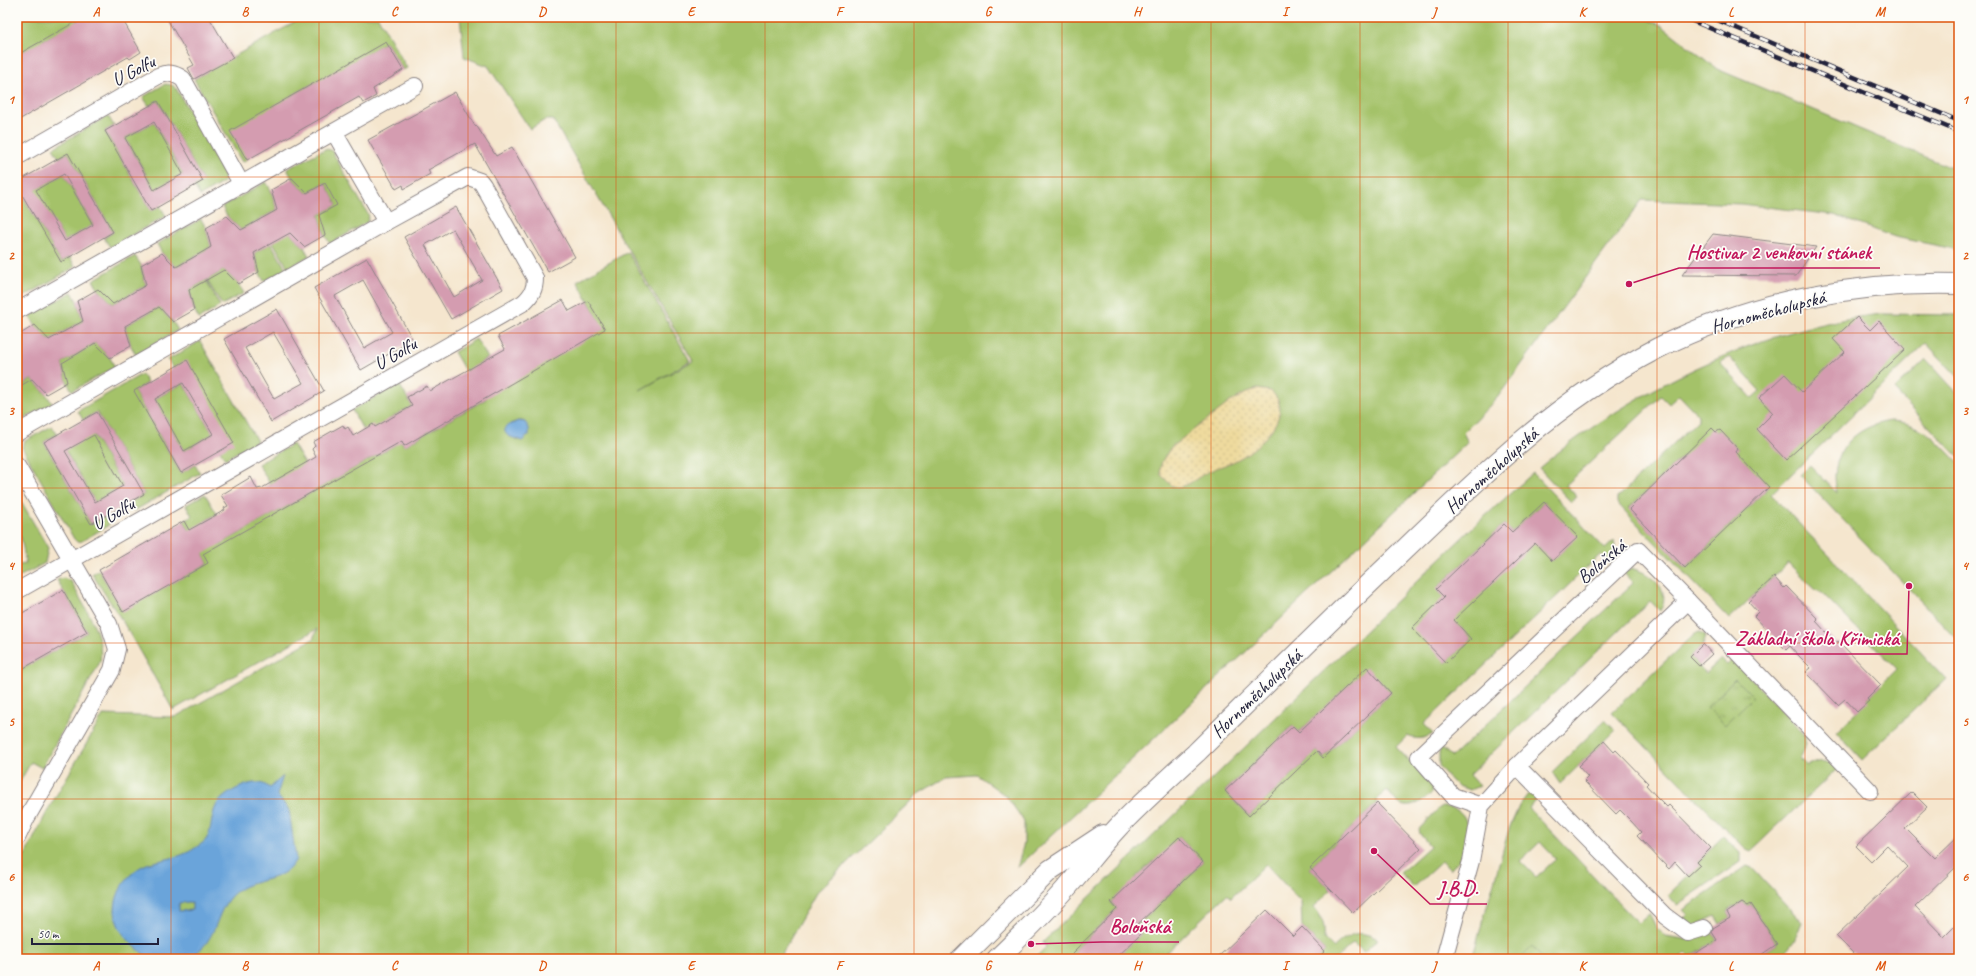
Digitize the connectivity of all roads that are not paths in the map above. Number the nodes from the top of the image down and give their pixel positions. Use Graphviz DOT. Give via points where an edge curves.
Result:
graph roads {
  1 [pos="415,86"];
  2 [pos="334,132"];
  3 [pos="17,157"];
  4 [pos="242,185"];
  5 [pos="386,222"];
  6 [pos="1956,285"];
  7 [pos="17,311"];
  8 [pos="17,433"];
  9 [pos="17,466"];
  10 [pos="71,560"];
  11 [pos="17,590"];
  12 [pos="1688,601"];
  13 [pos="1517,766"];
  14 [pos="1870,791"];
  15 [pos="1481,806"];
  16 [pos="1123,822"];
  17 [pos="17,838"];
  18 [pos="1704,928"];
  19 [pos="960,959"];
  20 [pos="997,959"];
  21 [pos="1444,959"];
  1 -- 2 [label="street"];
  2 -- 4 [label="street"];
  2 -- 5 [label="street"];
  3 -- 4 [label="street, U Golfu" via="158,76 172,73 184,79"];
  4 -- 7 [label="street"];
  5 -- 8 [label="street, U Golfu"];
  5 -- 10 [label="street, U Golfu" via="462,179 473,177 483,185 532,269 535,288 531,296 523,302"];
  6 -- 16 [label="street, Hornoměcholupská" via="1879,287 1784,303 1739,315 1683,336 1628,365 1560,411 1468,489"];
  9 -- 10 [label="street"];
  10 -- 11 [label="street, U Golfu"];
  10 -- 17 [label="street" via="113,632 117,649 116,660"];
  12 -- 13 [label="street"];
  12 -- 14 [label="street"];
  12 -- 15 [label="street, Boloňská" via="1638,550 1419,757 1453,796"];
  13 -- 15 [label="street"];
  13 -- 18 [label="street" via="1665,916 1688,933"];
  15 -- 21 [label="street" via="1471,861"];
  16 -- 19 [label="street, Hornoměcholupská" via="1050,870"];
  16 -- 20 [label="street, Hornoměcholupská" via="1067,888"];
}
